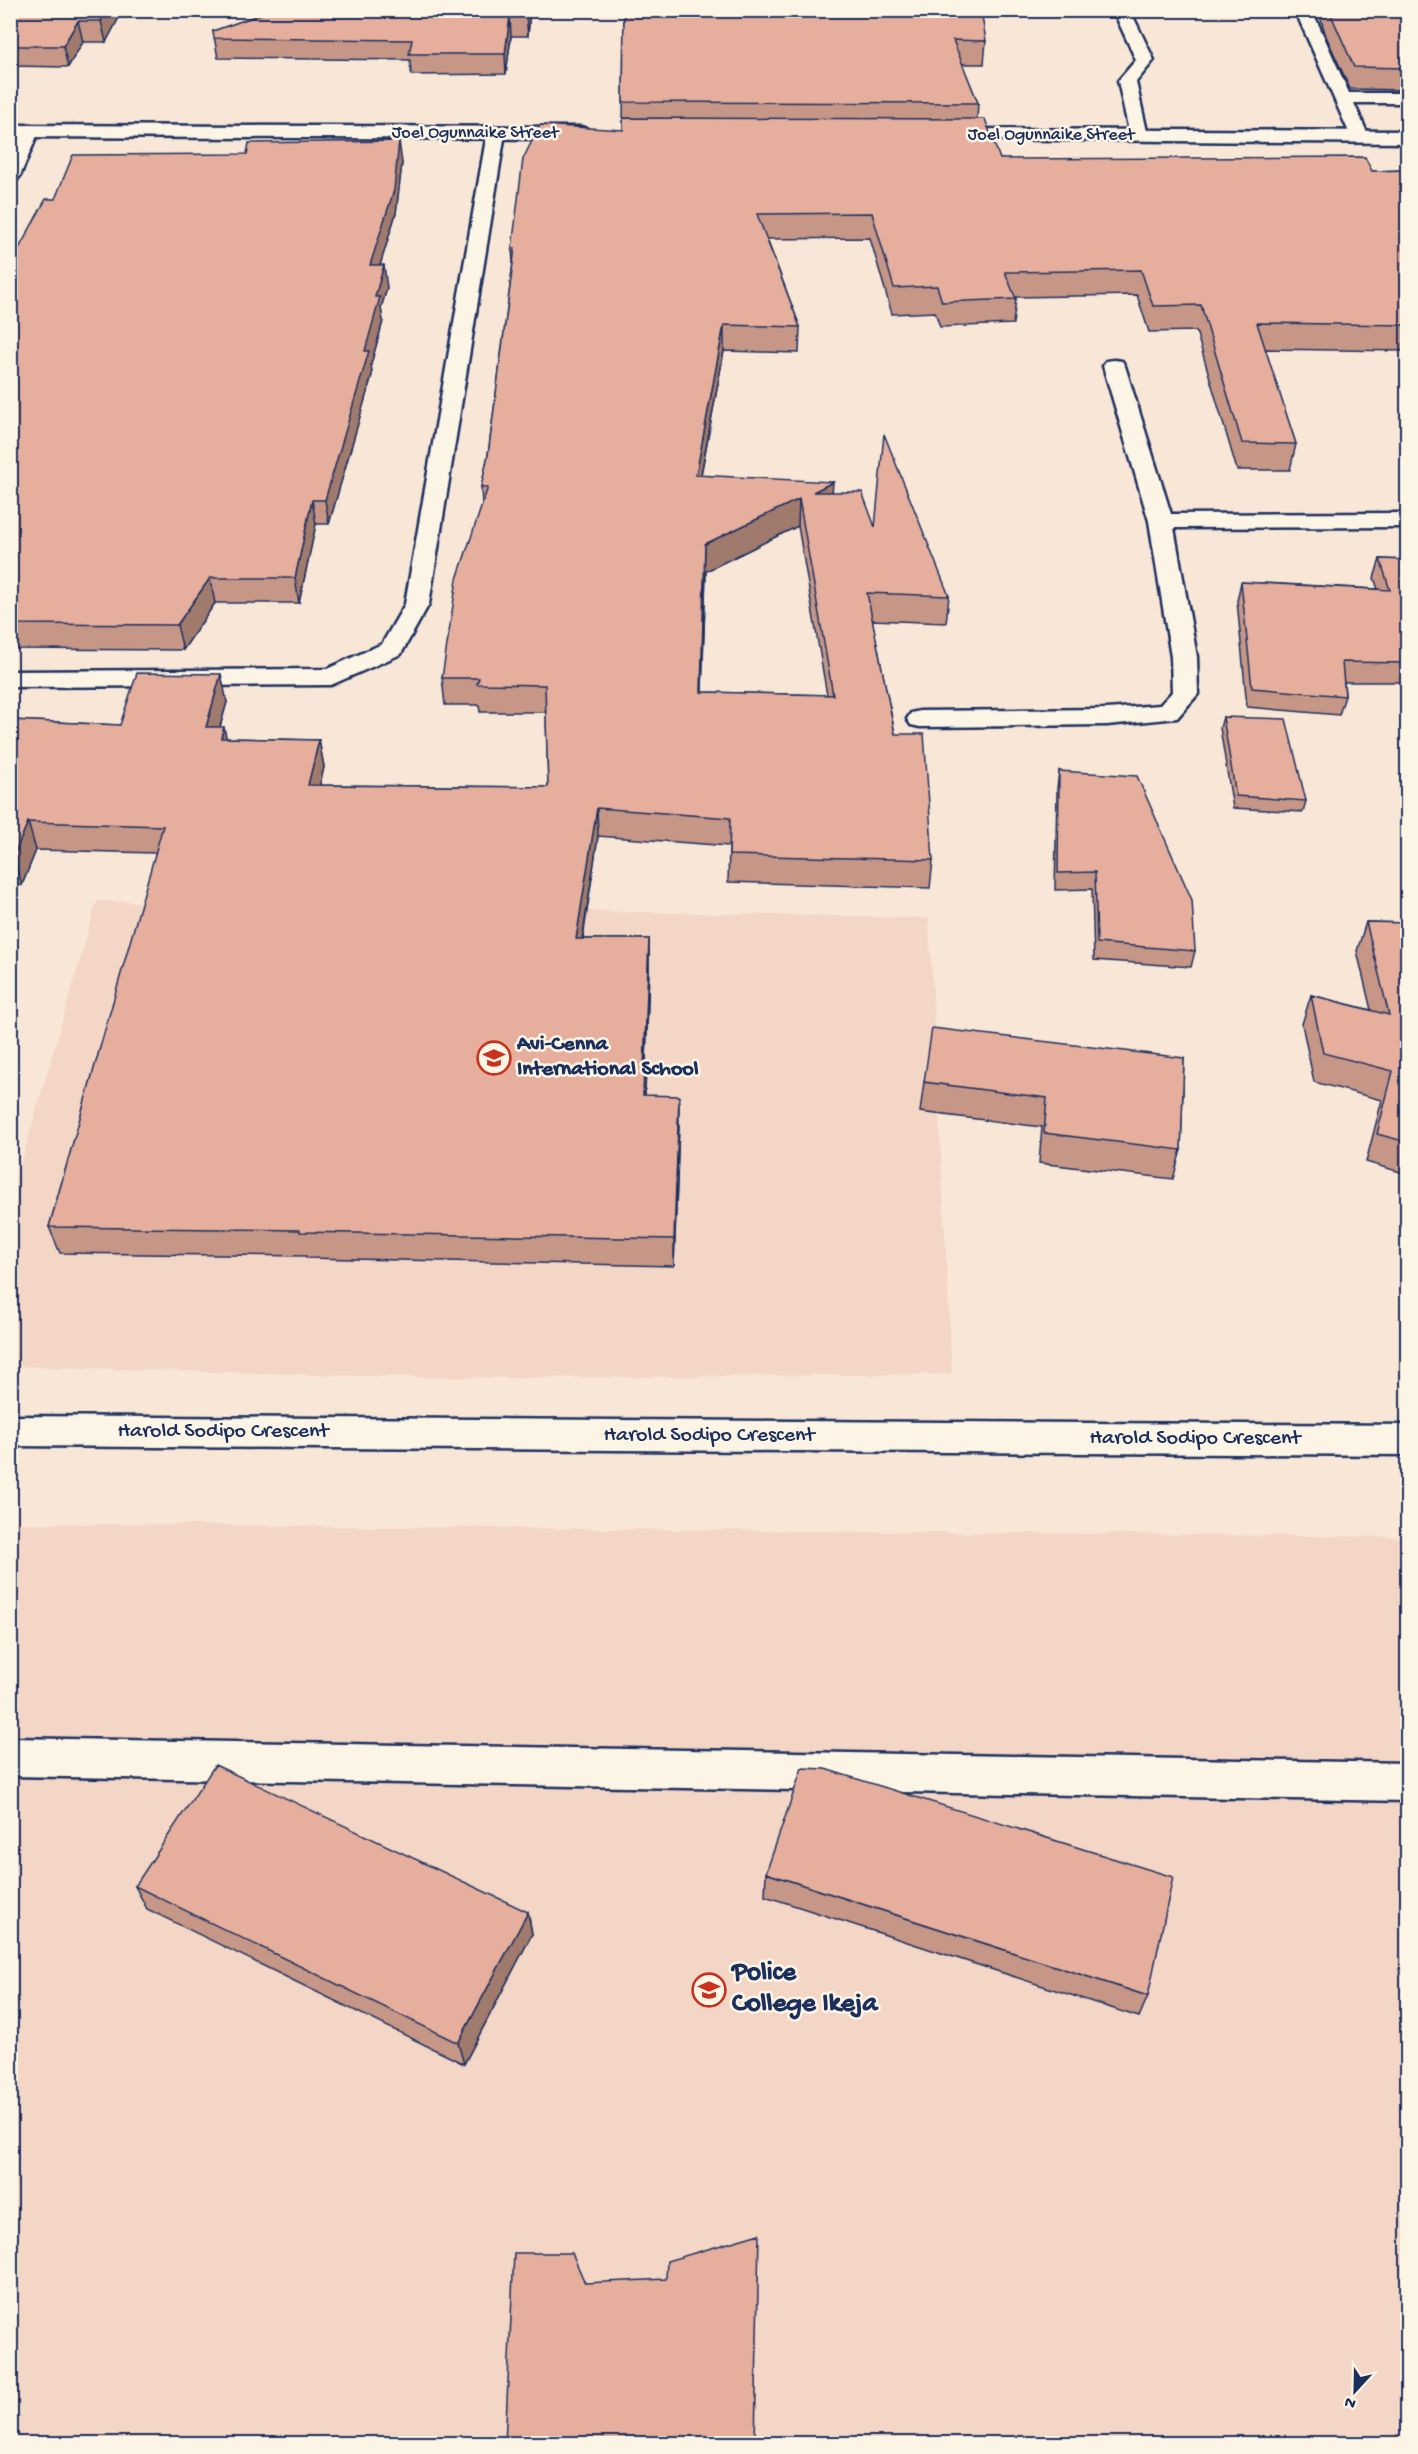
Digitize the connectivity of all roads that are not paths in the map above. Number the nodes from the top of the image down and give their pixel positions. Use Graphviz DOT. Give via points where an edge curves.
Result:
graph roads {
  1 [pos="1121,10"];
  2 [pos="1303,10"];
  3 [pos="1343,98"];
  4 [pos="1407,98"];
  5 [pos="10,131"];
  6 [pos="30,131"];
  7 [pos="496,133"];
  8 [pos="604,133"];
  9 [pos="925,135"];
  10 [pos="1139,135"];
  11 [pos="1360,136"];
  12 [pos="1407,137"];
  13 [pos="10,176"];
  14 [pos="1114,366"];
  15 [pos="1407,520"];
  16 [pos="1161,521"];
  17 [pos="10,679"];
  18 [pos="920,719"];
  19 [pos="10,1431"];
  20 [pos="1407,1440"];
  21 [pos="10,1757"];
  22 [pos="1407,1782"];
  1 -- 10 [label="street" via="1145,60 1127,81"];
  2 -- 3 [label="street"];
  3 -- 4 [label="street"];
  3 -- 11 [label="street"];
  5 -- 6 [label="street, Joel Ogunnaike Street"];
  6 -- 7 [label="street, Joel Ogunnaike Street"];
  6 -- 13 [label="street"];
  7 -- 8 [label="street, Joel Ogunnaike Street"];
  7 -- 17 [label="street" via="417,604 392,649 331,677"];
  9 -- 10 [label="street, Joel Ogunnaike Street"];
  10 -- 11 [label="street, Joel Ogunnaike Street"];
  11 -- 12 [label="street, Joel Ogunnaike Street"];
  14 -- 16 [label="street"];
  15 -- 16 [label="street"];
  16 -- 18 [label="street" via="1184,657 1185,694 1168,712 1107,717"];
  19 -- 20 [label="street, Harold Sodipo Crescent"];
  21 -- 22 [label="street"];
}
